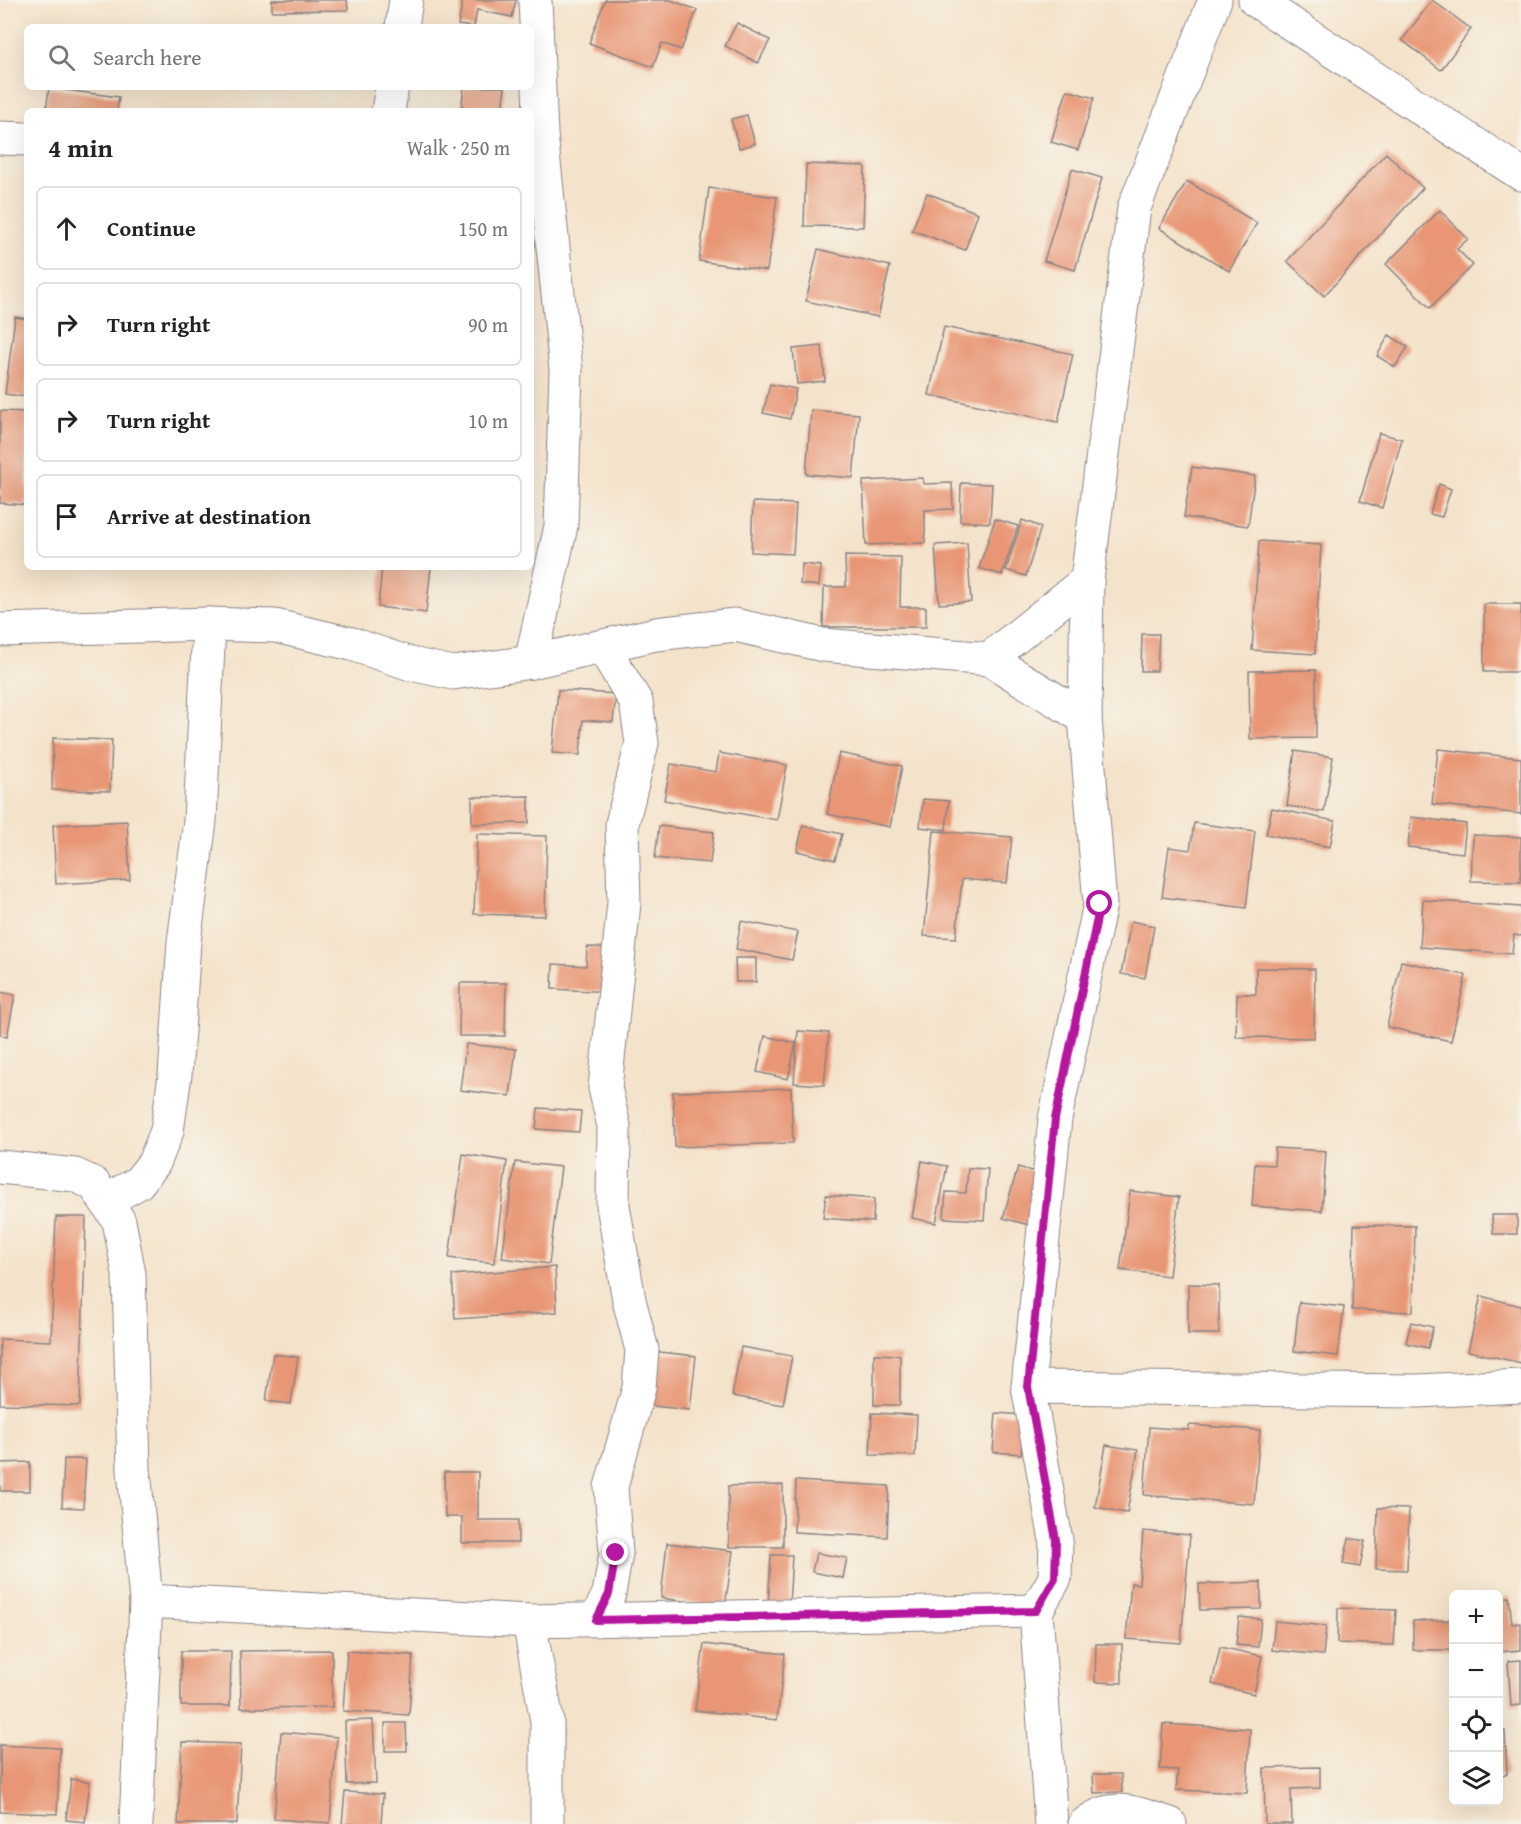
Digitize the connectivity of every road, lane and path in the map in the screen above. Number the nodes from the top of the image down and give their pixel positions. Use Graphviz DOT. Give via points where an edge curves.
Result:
graph roads {
  1 [pos="406,0"];
  2 [pos="535,0"];
  3 [pos="1215,0"];
  4 [pos="1255,0"];
  5 [pos="402,24"];
  6 [pos="392,90"];
  7 [pos="388,108"];
  8 [pos="536,134"];
  9 [pos="0,138"];
  10 [pos="24,139"];
  11 [pos="1521,174"];
  12 [pos="1087,580"];
  13 [pos="209,624"];
  14 [pos="0,630"];
  15 [pos="603,648"];
  16 [pos="989,659"];
  17 [pos="531,662"];
  18 [pos="1085,718"];
  19 [pos="0,1167"];
  20 [pos="107,1200"];
  21 [pos="1521,1386"];
  22 [pos="1028,1387"];
  23 [pos="146,1601"];
  24 [pos="1036,1611"];
  25 [pos="596,1620"];
  26 [pos="529,1621"];
  27 [pos="136,1824"];
  28 [pos="547,1824"];
  29 [pos="1051,1824"];
  30 [pos="1085,1824"];
  31 [pos="1170,1824"];
  1 -- 5 [label="street"];
  2 -- 8 [label="street"];
  3 -- 12 [label="street" via="1134,208"];
  4 -- 11 [label="street"];
  6 -- 7 [label="street"];
  8 -- 17 [label="street" via="566,370 561,526"];
  9 -- 10 [label="street"];
  12 -- 16 [label="street"];
  12 -- 18 [label="street"];
  13 -- 14 [label="street"];
  13 -- 17 [label="street" via="275,626 453,674"];
  13 -- 20 [label="street" via="200,821 184,942 167,1131 154,1163 138,1183"];
  15 -- 16 [label="street" via="656,634 735,625 823,645"];
  15 -- 17 [label="street"];
  15 -- 25 [label="street" via="636,702 642,743 622,824 624,903 605,1088 614,1126 613,1204 628,1300 642,1350 639,1388 611,1487 616,1553 609,1594"];
  16 -- 18 [label="street"];
  18 -- 22 [label="street" via="1100,904 1055,1119"];
  19 -- 20 [label="street" via="75,1175 94,1184"];
  20 -- 23 [label="street" via="119,1221 129,1274 134,1470"];
  21 -- 22 [label="street" via="1418,1391"];
  22 -- 24 [label="street" via="1056,1540 1055,1578"];
  23 -- 26 [label="street"];
  23 -- 27 [label="street"];
  24 -- 25 [label="street"];
  24 -- 29 [label="street"];
  25 -- 26 [label="street"];
  26 -- 28 [label="street" via="547,1721"];
  30 -- 31 [label="street" via="1099,1813 1126,1811"];
}
